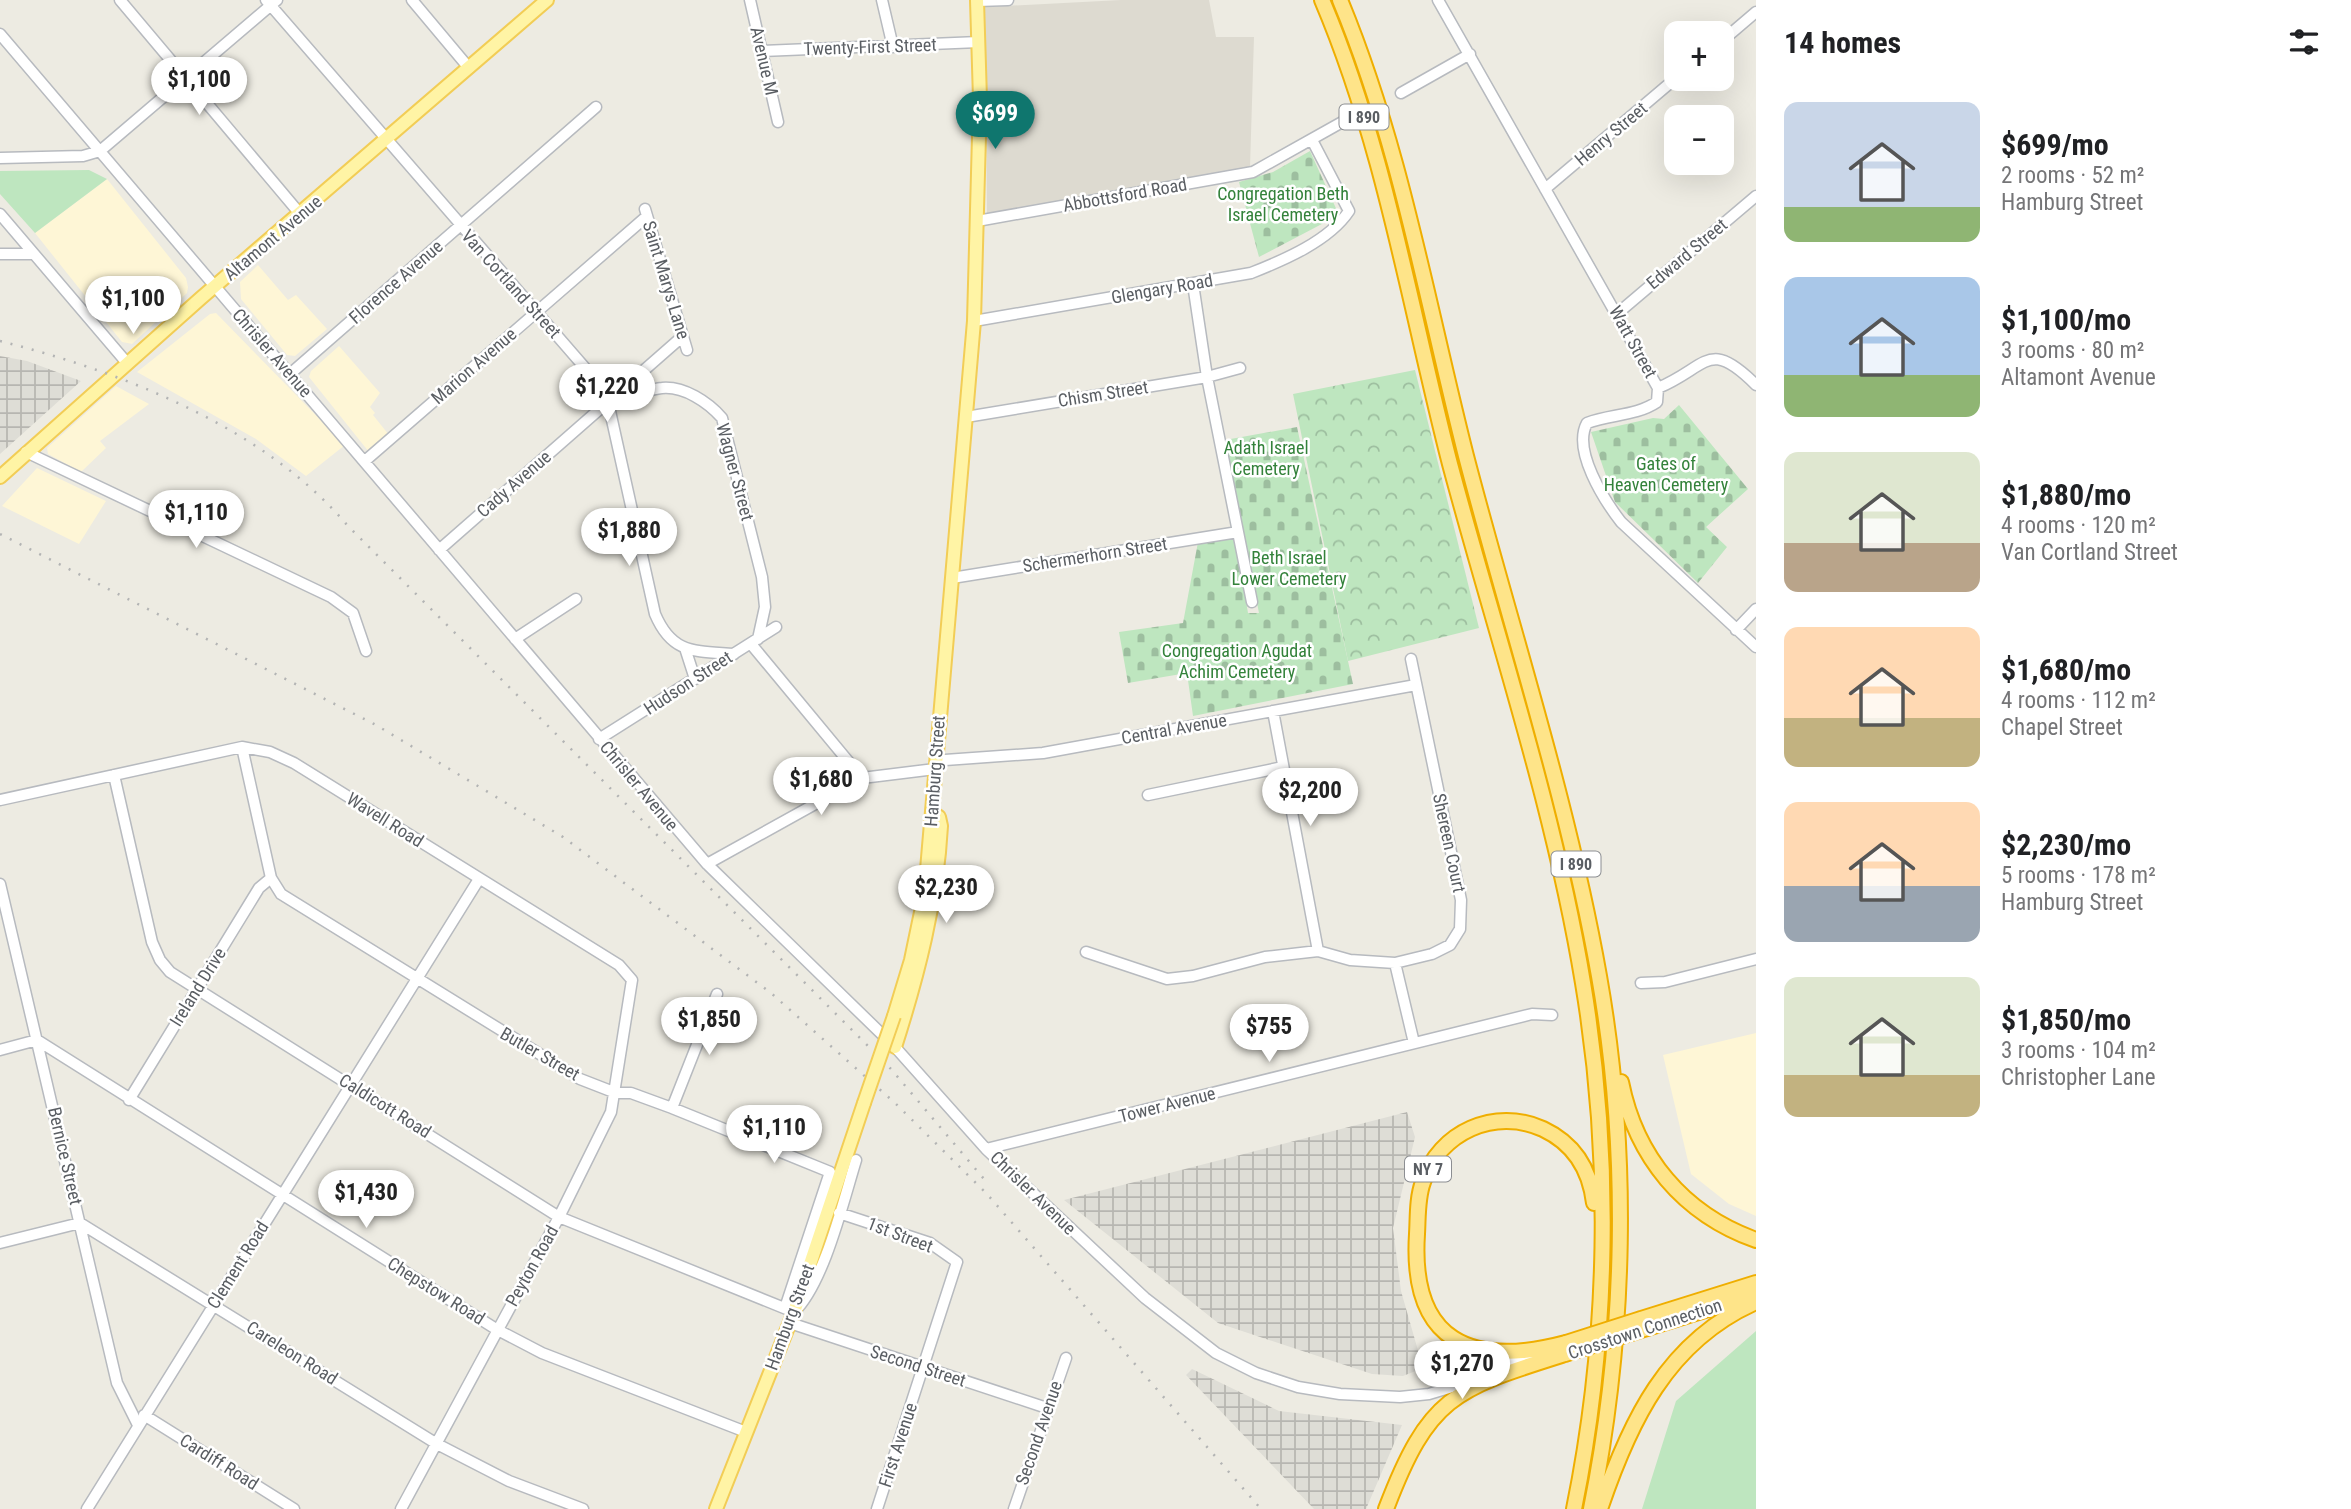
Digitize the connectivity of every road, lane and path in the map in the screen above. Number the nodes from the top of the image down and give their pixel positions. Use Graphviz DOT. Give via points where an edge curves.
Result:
graph roads {
  1 [pos="120,0"];
  2 [pos="412,0"];
  3 [pos="547,0"];
  4 [pos="750,0"];
  5 [pos="882,0"];
  6 [pos="1008,0"];
  7 [pos="1322,0"];
  8 [pos="1340,0"];
  9 [pos="1438,0"];
  10 [pos="977,1"];
  11 [pos="271,2"];
  12 [pos="1756,12"];
  13 [pos="1734,31"];
  14 [pos="0,34"];
  15 [pos="979,42"];
  16 [pos="892,47"];
  17 [pos="762,51"];
  18 [pos="1470,54"];
  19 [pos="469,68"];
  20 [pos="186,78"];
  21 [pos="1664,88"];
  22 [pos="1401,93"];
  23 [pos="596,107"];
  24 [pos="1344,121"];
  25 [pos="778,122"];
  26 [pos="1312,139"];
  27 [pos="385,141"];
  28 [pos="100,150"];
  29 [pos="0,158"];
  30 [pos="1545,190"];
  31 [pos="1756,196"];
  32 [pos="646,213"];
  33 [pos="0,214"];
  34 [pos="301,215"];
  35 [pos="977,221"];
  36 [pos="459,227"];
  37 [pos="0,254"];
  38 [pos="32,254"];
  39 [pos="1192,284"];
  40 [pos="214,287"];
  41 [pos="536,312"];
  42 [pos="1618,313"];
  43 [pos="974,321"];
  44 [pos="683,336"];
  45 [pos="687,350"];
  46 [pos="127,363"];
  47 [pos="1240,368"];
  48 [pos="290,374"];
  49 [pos="1207,377"];
  50 [pos="1756,385"];
  51 [pos="1658,388"];
  52 [pos="613,399"];
  53 [pos="966,417"];
  54 [pos="26,452"];
  55 [pos="366,460"];
  56 [pos="0,477"];
  57 [pos="1238,532"];
  58 [pos="439,550"];
  59 [pos="952,578"];
  60 [pos="576,599"];
  61 [pos="1252,602"];
  62 [pos="1756,609"];
  63 [pos="776,627"];
  64 [pos="1736,630"];
  65 [pos="515,639"];
  66 [pos="755,641"];
  67 [pos="1756,647"];
  68 [pos="685,648"];
  69 [pos="366,651"];
  70 [pos="734,654"];
  71 [pos="1410,659"];
  72 [pos="695,679"];
  73 [pos="1416,685"];
  74 [pos="1273,711"];
  75 [pos="599,739"];
  76 [pos="242,747"];
  77 [pos="1283,767"];
  78 [pos="935,769"];
  79 [pos="114,775"];
  80 [pos="862,778"];
  81 [pos="1148,795"];
  82 [pos="0,800"];
  83 [pos="933,813"];
  84 [pos="707,864"];
  85 [pos="271,878"];
  86 [pos="479,879"];
  87 [pos="0,884"];
  88 [pos="1318,951"];
  89 [pos="1086,952"];
  90 [pos="1756,959"];
  91 [pos="1395,963"];
  92 [pos="1600,979"];
  93 [pos="417,981"];
  94 [pos="1641,983"];
  95 [pos="195,990"];
  96 [pos="717,994"];
  97 [pos="1552,1015"];
  98 [pos="37,1040"];
  99 [pos="1414,1044"];
  100 [pos="895,1047"];
  101 [pos="0,1049"];
  102 [pos="351,1085"];
  103 [pos="616,1093"];
  104 [pos="129,1100"];
  105 [pos="672,1108"];
  106 [pos="986,1149"];
  107 [pos="856,1160"];
  108 [pos="282,1196"];
  109 [pos="839,1213"];
  110 [pos="559,1217"];
  111 [pos="80,1223"];
  112 [pos="1756,1240"];
  113 [pos="0,1243"];
  114 [pos="957,1262"];
  115 [pos="1601,1274"];
  116 [pos="1756,1283"];
  117 [pos="1756,1294"];
  118 [pos="1756,1302"];
  119 [pos="214,1304"];
  120 [pos="790,1314"];
  121 [pos="1641,1325"];
  122 [pos="496,1329"];
  123 [pos="1566,1349"];
  124 [pos="1066,1358"];
  125 [pos="1533,1364"];
  126 [pos="923,1368"];
  127 [pos="1385,1396"];
  128 [pos="1048,1408"];
  129 [pos="141,1420"];
  130 [pos="746,1432"];
  131 [pos="437,1444"];
  132 [pos="1574,1504"];
  133 [pos="720,1508"];
  134 [pos="87,1509"];
  135 [pos="295,1509"];
  136 [pos="401,1509"];
  137 [pos="583,1509"];
  138 [pos="877,1509"];
  139 [pos="1014,1509"];
  140 [pos="1386,1509"];
  141 [pos="1591,1509"];
  142 [pos="1600,1509"];
  1 -- 20 [label="street"];
  2 -- 19 [label="street"];
  3 -- 19 [label="main road, Altamont Avenue"];
  4 -- 17 [label="street, Avenue M"];
  5 -- 16 [label="street"];
  6 -- 10 [label="street"];
  7 -- 115 [label="highway, I 890" via="1382,178 1440,422 1569,910 1596,1091"];
  8 -- 92 [label="highway, I 890" via="1399,173 1465,451 1577,870"];
  9 -- 18 [label="street, Watt Street"];
  10 -- 15 [label="main road, Hamburg Street"];
  11 -- 20 [label="street"];
  11 -- 27 [label="street, Van Cortland Street"];
  12 -- 13 [label="street"];
  14 -- 28 [label="street, Chrisler Avenue"];
  15 -- 16 [label="street, Twenty-First Street"];
  15 -- 35 [label="main road, Hamburg Street"];
  16 -- 17 [label="street, Twenty-First Street"];
  17 -- 25 [label="street, Avenue M"];
  18 -- 22 [label="street"];
  18 -- 30 [label="street, Watt Street"];
  19 -- 27 [label="main road, Altamont Avenue"];
  20 -- 28 [label="street"];
  20 -- 34 [label="street"];
  21 -- 30 [label="street, Henry Street"];
  23 -- 36 [label="street, Florence Avenue"];
  24 -- 26 [label="street, Abbottsford Road"];
  26 -- 35 [label="street, Abbottsford Road" via="1253,172"];
  26 -- 39 [label="street, Glengary Road" via="1349,211 1340,225 1251,273"];
  27 -- 34 [label="main road, Altamont Avenue"];
  27 -- 36 [label="street, Van Cortland Street"];
  28 -- 29 [label="street" via="83,156"];
  28 -- 40 [label="street, Chrisler Avenue"];
  30 -- 42 [label="street, Watt Street"];
  31 -- 42 [label="street, Edward Street"];
  32 -- 41 [label="street, Marion Avenue"];
  32 -- 44 [label="street, Saint Marys Lane"];
  33 -- 38 [label="street"];
  34 -- 40 [label="main road, Altamont Avenue"];
  35 -- 43 [label="main road, Hamburg Street"];
  36 -- 41 [label="street, Van Cortland Street"];
  36 -- 48 [label="street, Florence Avenue"];
  37 -- 38 [label="street"];
  38 -- 46 [label="street"];
  39 -- 43 [label="street, Glengary Road"];
  39 -- 49 [label="street"];
  40 -- 46 [label="main road, Altamont Avenue"];
  40 -- 48 [label="street, Chrisler Avenue"];
  41 -- 52 [label="street, Van Cortland Street"];
  41 -- 55 [label="street, Marion Avenue"];
  42 -- 51 [label="street, Watt Street"];
  43 -- 53 [label="main road, Hamburg Street"];
  44 -- 45 [label="street, Saint Marys Lane"];
  44 -- 52 [label="street, Cady Avenue"];
  46 -- 54 [label="main road, Altamont Avenue"];
  47 -- 49 [label="street, Chism Street"];
  48 -- 55 [label="street, Chrisler Avenue"];
  49 -- 53 [label="street, Chism Street"];
  49 -- 57 [label="street"];
  50 -- 51 [label="street" via="1729,360 1718,359 1706,360"];
  51 -- 64 [label="street, Watt Street" via="1657,402 1645,410 1587,422 1583,430 1589,466 1604,501 1621,522"];
  52 -- 58 [label="street, Cady Avenue"];
  52 -- 66 [label="street, Wagner Street" via="676,389 710,404 722,418 762,577 765,607"];
  52 -- 68 [label="street, Van Cortland Street" via="655,614 664,634"];
  53 -- 59 [label="main road, Hamburg Street"];
  54 -- 56 [label="main road, Altamont Avenue"];
  54 -- 69 [label="street" via="331,597 354,613"];
  55 -- 58 [label="street, Chrisler Avenue"];
  57 -- 59 [label="street, Schermerhorn Street"];
  57 -- 61 [label="street"];
  58 -- 65 [label="street, Chrisler Avenue"];
  59 -- 78 [label="main road, Hamburg Street"];
  60 -- 65 [label="street"];
  62 -- 64 [label="street"];
  63 -- 66 [label="street, Hudson Street"];
  64 -- 67 [label="street, Watt Street"];
  65 -- 75 [label="street, Chrisler Avenue"];
  66 -- 70 [label="street, Hudson Street"];
  66 -- 80 [label="street"];
  68 -- 70 [label="street"];
  68 -- 72 [label="street, Van Cortland Street"];
  70 -- 72 [label="street, Hudson Street"];
  71 -- 73 [label="street, Shereen Court"];
  72 -- 75 [label="street, Hudson Street"];
  73 -- 74 [label="street, Central Avenue"];
  73 -- 91 [label="street, Shereen Court" via="1461,916 1460,929 1450,945"];
  74 -- 77 [label="street"];
  74 -- 78 [label="street, Central Avenue" via="1043,753 945,761"];
  75 -- 84 [label="street, Chrisler Avenue"];
  76 -- 79 [label="street, Wavell Road"];
  76 -- 85 [label="street"];
  76 -- 86 [label="street, Wavell Road" via="294,763"];
  77 -- 81 [label="street"];
  77 -- 88 [label="street"];
  78 -- 80 [label="street, Central Avenue"];
  78 -- 83 [label="main road, Hamburg Street"];
  79 -- 82 [label="street, Wavell Road"];
  79 -- 95 [label="street, Caldicott Road" via="152,942 170,972"];
  80 -- 84 [label="street"];
  83 -- 100 [label="main road" via="942,826 934,899"];
  83 -- 120 [label="main road, Hamburg Street, bridge" via="925,893 911,960"];
  84 -- 100 [label="street, Chrisler Avenue"];
  85 -- 93 [label="street, Butler Street" via="281,894"];
  85 -- 95 [label="street, Ireland Drive" via="259,888"];
  86 -- 93 [label="street, Clement Road"];
  86 -- 103 [label="street, Wavell Road" via="628,973 632,991"];
  87 -- 98 [label="street, Bernice Street"];
  88 -- 89 [label="street, Shereen Court" via="1265,957 1167,979"];
  88 -- 91 [label="street, Shereen Court" via="1350,960"];
  90 -- 94 [label="street" via="1665,982"];
  91 -- 99 [label="street"];
  92 -- 112 [label="highway" via="1624,1098 1645,1152 1685,1200 1719,1224"];
  92 -- 141 [label="highway, I 890" via="1614,1089 1619,1250 1610,1387"];
  93 -- 102 [label="street, Clement Road"];
  93 -- 103 [label="street, Butler Street" via="580,1079"];
  95 -- 102 [label="street, Caldicott Road"];
  95 -- 104 [label="street, Ireland Drive"];
  96 -- 105 [label="street"];
  97 -- 99 [label="street, Tower Avenue" via="1532,1014"];
  98 -- 101 [label="street"];
  98 -- 104 [label="street, Chepstow Road"];
  98 -- 111 [label="street, Bernice Street"];
  99 -- 106 [label="street, Tower Avenue"];
  100 -- 106 [label="street, Chrisler Avenue"];
  102 -- 108 [label="street, Clement Road"];
  102 -- 110 [label="street, Caldicott Road"];
  103 -- 105 [label="street, Butler Street" via="631,1093"];
  103 -- 110 [label="street, Peyton Road"];
  104 -- 108 [label="street, Chepstow Road"];
  105 -- 120 [label="street, Butler Street" via="830,1172"];
  106 -- 127 [label="street, Chrisler Avenue" via="1164,1314 1216,1353 1298,1387"];
  107 -- 109 [label="street"];
  108 -- 119 [label="street, Clement Road"];
  108 -- 122 [label="street, Chepstow Road"];
  109 -- 114 [label="street, 1st Street" via="930,1243"];
  109 -- 120 [label="street" via="807,1299"];
  110 -- 120 [label="street, Caldicott Road"];
  110 -- 122 [label="street, Peyton Road"];
  111 -- 113 [label="street"];
  111 -- 119 [label="street, Careleon Road"];
  111 -- 129 [label="street, Bernice Street" via="117,1384"];
  114 -- 126 [label="street, First Avenue"];
  115 -- 123 [label="highway, NY 7" via="1590,1180 1582,1162 1559,1138 1527,1123 1491,1122 1468,1129 1439,1152 1422,1182 1418,1217 1416,1278 1428,1312 1452,1337 1485,1351"];
  115 -- 132 [label="highway, I 890" via="1594,1385"];
  116 -- 121 [label="highway, Crosstown Connection / NY 7"];
  117 -- 121 [label="highway, Crosstown Connection"];
  118 -- 142 [label="highway" via="1703,1334 1657,1382 1632,1425"];
  119 -- 129 [label="street, Clement Road"];
  119 -- 131 [label="street, Careleon Road"];
  120 -- 126 [label="street, Second Street"];
  120 -- 130 [label="main road, Hamburg Street"];
  121 -- 123 [label="highway, Crosstown Connection / NY 7, bridge"];
  122 -- 130 [label="street, Chepstow Road" via="542,1353"];
  122 -- 131 [label="street, Peyton Road"];
  123 -- 125 [label="highway, Crosstown Connection"];
  123 -- 127 [label="street, Chrisler Avenue"];
  124 -- 128 [label="street, Second Avenue"];
  125 -- 127 [label="street, Chrisler Avenue" via="1429,1394"];
  125 -- 140 [label="highway, Crosstown Connection" via="1470,1388 1441,1408 1411,1449"];
  126 -- 128 [label="street, Second Street"];
  126 -- 138 [label="street, First Avenue"];
  128 -- 139 [label="street, Second Avenue"];
  129 -- 134 [label="street, Clement Road"];
  129 -- 135 [label="street, Cardiff Road"];
  130 -- 133 [label="main road, Hamburg Street"];
  131 -- 136 [label="street, Peyton Road"];
  131 -- 137 [label="street, Careleon Road" via="509,1481"];
}
